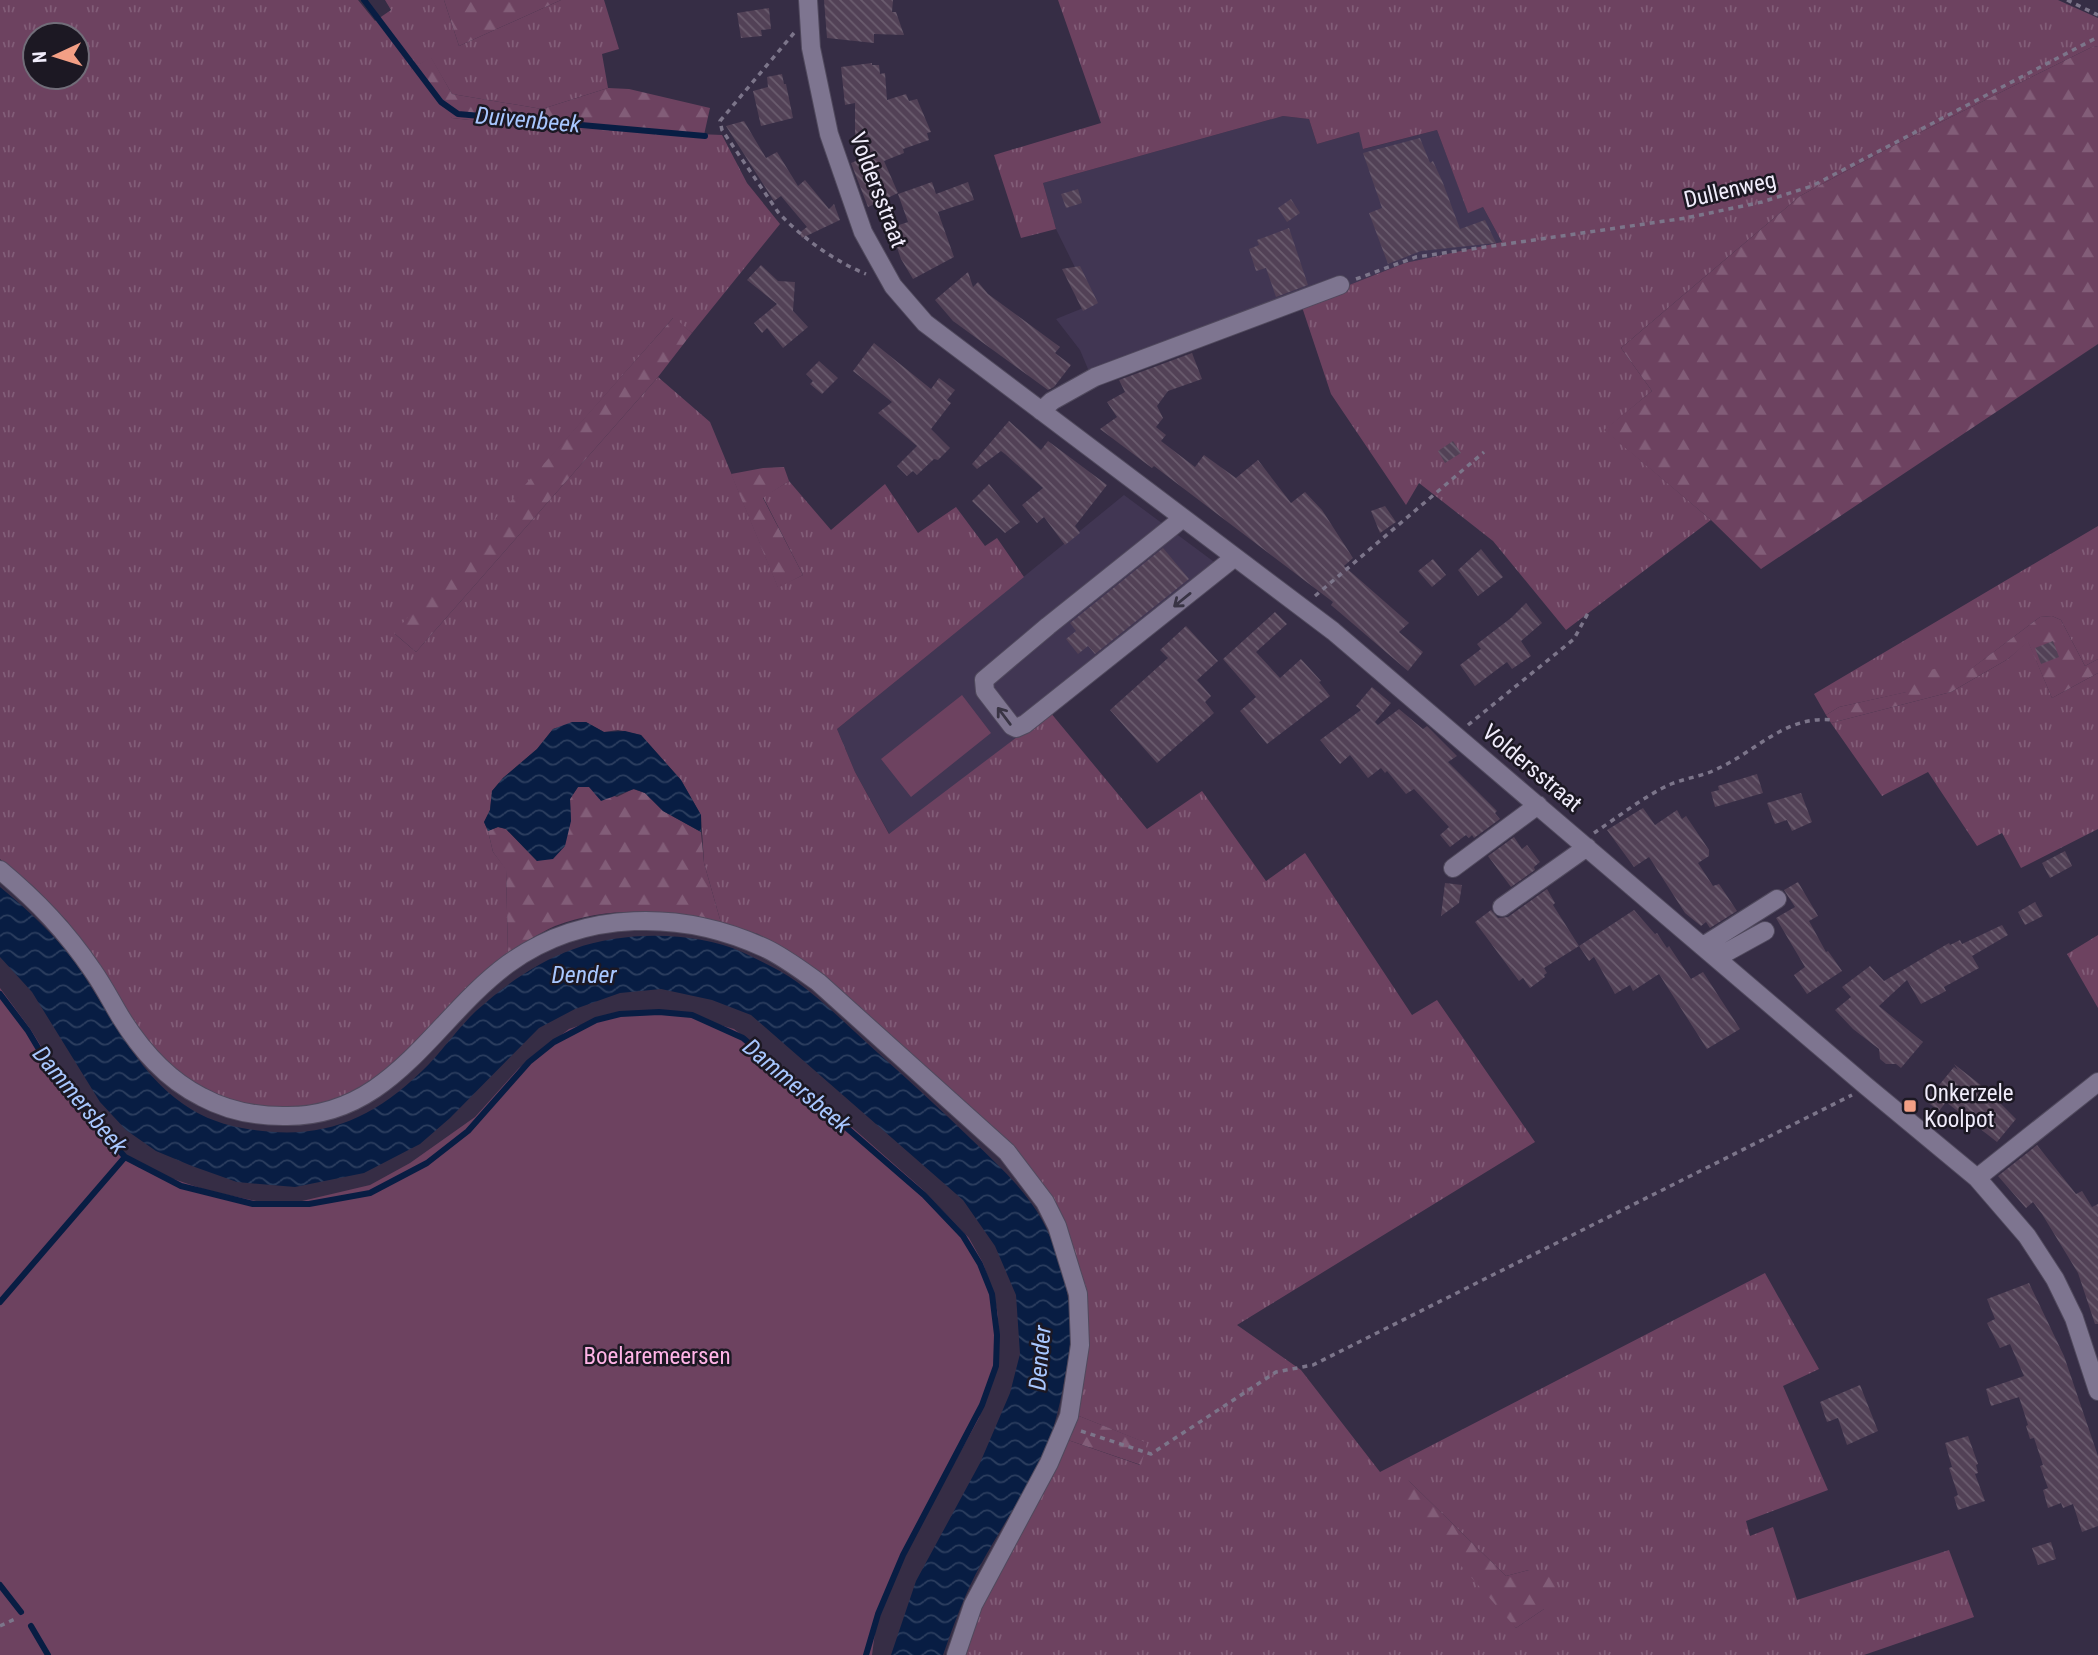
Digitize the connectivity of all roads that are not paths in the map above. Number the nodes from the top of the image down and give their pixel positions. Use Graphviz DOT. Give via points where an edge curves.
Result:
graph roads {
  1 [pos="808,0"];
  2 [pos="1340,285"];
  3 [pos="1041,411"];
  4 [pos="1183,518"];
  5 [pos="1235,557"];
  6 [pos="1532,800"];
  7 [pos="1488,830"];
  8 [pos="1584,844"];
  9 [pos="1453,868"];
  10 [pos="0,870"];
  11 [pos="1777,899"];
  12 [pos="1502,907"];
  13 [pos="1765,931"];
  14 [pos="1709,952"];
  15 [pos="2098,1082"];
  16 [pos="1977,1178"];
  17 [pos="2098,1391"];
  18 [pos="956,1655"];
  1 -- 3 [label="street, Voldersstraat" via="811,48 829,134 866,239 893,286 925,323"];
  2 -- 3 [label="street" via="1095,377"];
  3 -- 4 [label="street, Voldersstraat"];
  4 -- 5 [label="street, Voldersstraat"];
  5 -- 4 [label="street, one-way" via="1025,724 1012,726 985,691 984,680"];
  5 -- 6 [label="street, Voldersstraat" via="1333,631"];
  6 -- 7 [label="street"];
  6 -- 8 [label="street, Voldersstraat"];
  6 -- 9 [label="street"];
  8 -- 12 [label="street"];
  8 -- 14 [label="street, Voldersstraat"];
  10 -- 18 [label="street" via="62,928 157,1066 201,1097 230,1110 261,1116 326,1112 377,1089 509,964 540,945 608,922 646,920 727,932 786,959 818,982 1007,1152 1045,1202 1064,1244 1078,1294 1079,1358 1065,1426 973,1605"];
  11 -- 14 [label="street"];
  13 -- 14 [label="street"];
  14 -- 16 [label="street, Voldersstraat"];
  15 -- 16 [label="street"];
  16 -- 17 [label="street, Voldersstraat" via="2027,1236 2055,1279 2074,1318"];
}
